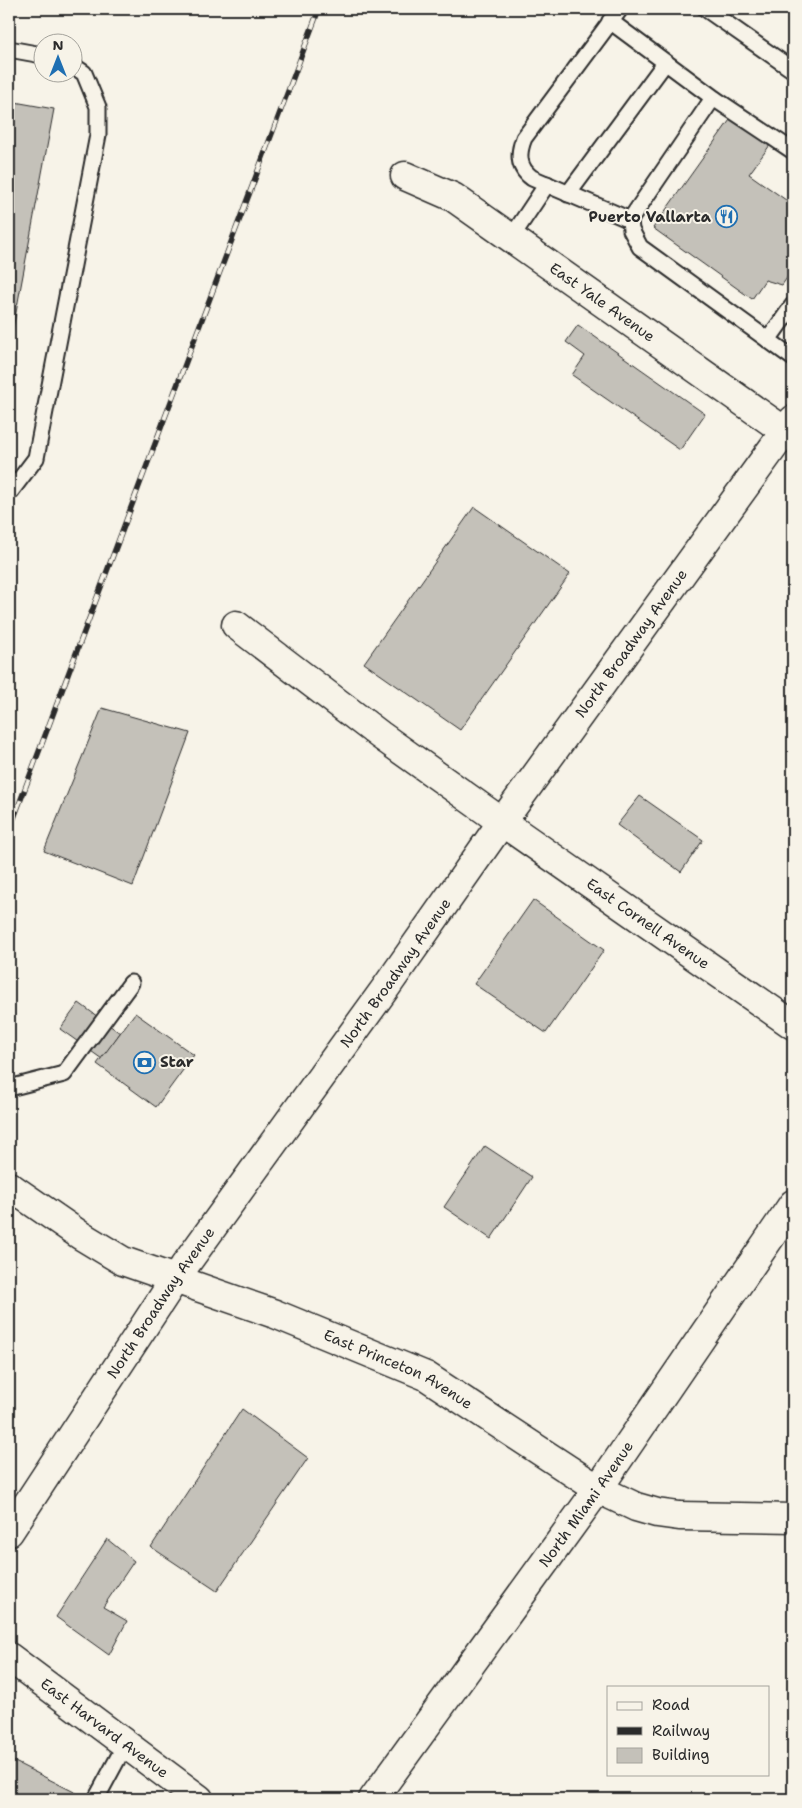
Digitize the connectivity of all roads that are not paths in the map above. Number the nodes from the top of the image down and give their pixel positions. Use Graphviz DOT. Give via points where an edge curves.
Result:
graph roads {
  1 [pos="620,9"];
  2 [pos="706,9"];
  3 [pos="610,21"];
  4 [pos="9,49"];
  5 [pos="32,53"];
  6 [pos="665,63"];
  7 [pos="793,70"];
  8 [pos="82,72"];
  9 [pos="715,99"];
  10 [pos="793,151"];
  11 [pos="405,176"];
  12 [pos="547,184"];
  13 [pos="568,194"];
  14 [pos="630,220"];
  15 [pos="511,238"];
  16 [pos="793,305"];
  17 [pos="768,340"];
  18 [pos="793,358"];
  19 [pos="790,430"];
  20 [pos="9,495"];
  21 [pos="236,625"];
  22 [pos="502,822"];
  23 [pos="131,983"];
  24 [pos="793,1025"];
  25 [pos="10,1088"];
  26 [pos="9,1186"];
  27 [pos="793,1204"];
  28 [pos="175,1279"];
  29 [pos="598,1489"];
  30 [pos="793,1518"];
  31 [pos="9,1532"];
  32 [pos="9,1657"];
  33 [pos="125,1745"];
  34 [pos="96,1799"];
  35 [pos="199,1799"];
  36 [pos="373,1799"];
  1 -- 3 [label="lane"];
  2 -- 7 [label="lane"];
  3 -- 6 [label="lane"];
  3 -- 12 [label="lane" via="524,138 519,150 523,172"];
  4 -- 5 [label="lane"];
  6 -- 9 [label="lane"];
  6 -- 13 [label="lane"];
  8 -- 20 [label="lane" via="98,108 98,135 36,458"];
  9 -- 10 [label="lane"];
  9 -- 14 [label="lane"];
  11 -- 15 [label="street, East Yale Avenue" via="453,197"];
  12 -- 13 [label="lane"];
  12 -- 15 [label="lane"];
  13 -- 14 [label="lane"];
  14 -- 17 [label="lane" via="630,230 640,247"];
  15 -- 19 [label="street, East Yale Avenue"];
  16 -- 17 [label="lane"];
  17 -- 18 [label="lane"];
  19 -- 22 [label="street, North Broadway Avenue"];
  21 -- 22 [label="street, East Cornell Avenue"];
  22 -- 24 [label="street, East Cornell Avenue"];
  22 -- 28 [label="street, North Broadway Avenue"];
  23 -- 25 [label="lane" via="64,1074"];
  26 -- 28 [label="street, East Princeton Avenue" via="123,1261"];
  27 -- 29 [label="street, North Miami Avenue"];
  28 -- 29 [label="street, East Princeton Avenue" via="276,1314 426,1376"];
  28 -- 31 [label="street, North Broadway Avenue"];
  29 -- 30 [label="street, East Princeton Avenue" via="657,1513"];
  29 -- 36 [label="street, North Miami Avenue"];
  32 -- 33 [label="street, East Harvard Avenue"];
  33 -- 34 [label="lane"];
  33 -- 35 [label="street, East Harvard Avenue"];
}
